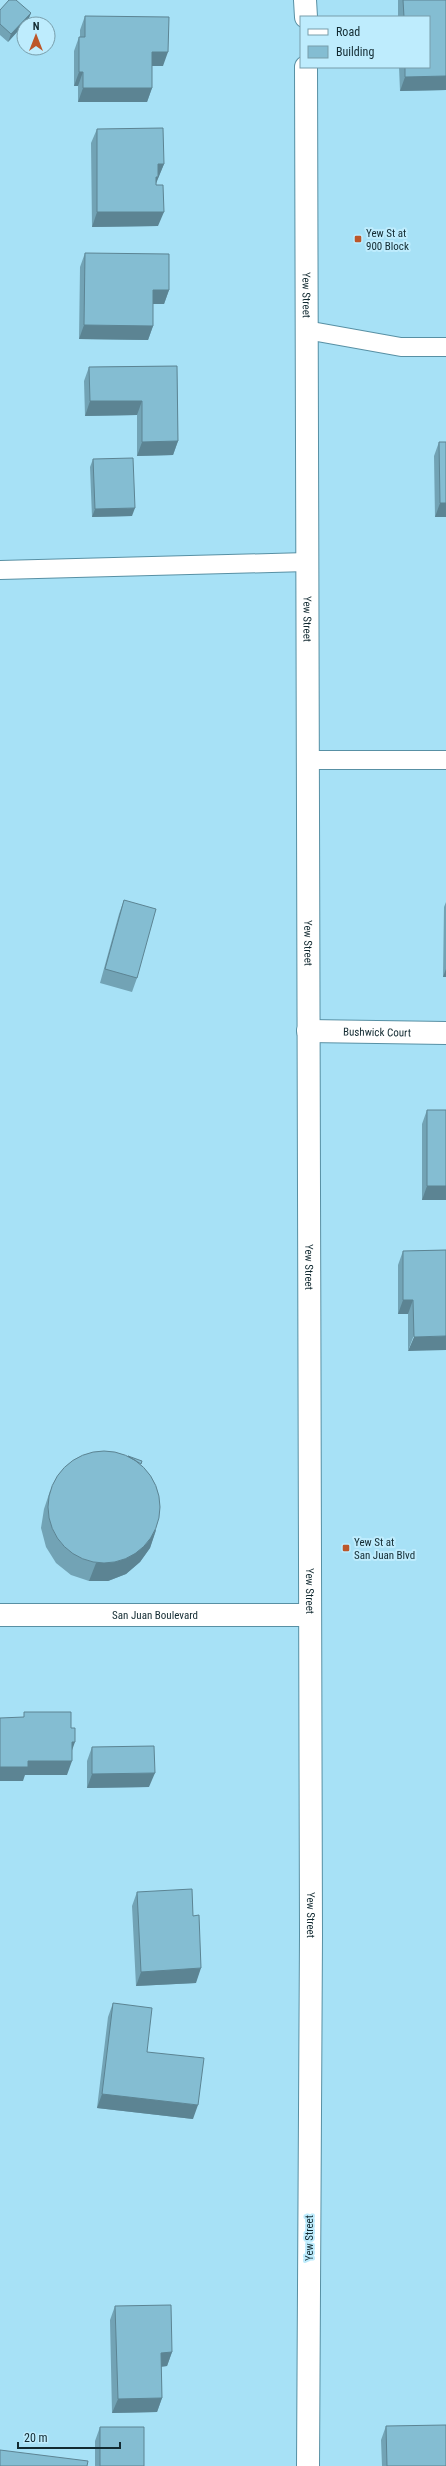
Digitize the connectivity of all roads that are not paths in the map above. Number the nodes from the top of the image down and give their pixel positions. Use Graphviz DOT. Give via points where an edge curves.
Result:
graph roads {
  1 [pos="306,0"];
  2 [pos="306,16"];
  3 [pos="306,68"];
  4 [pos="306,330"];
  5 [pos="446,347"];
  6 [pos="307,562"];
  7 [pos="0,570"];
  8 [pos="308,760"];
  9 [pos="446,760"];
  10 [pos="308,1031"];
  11 [pos="446,1033"];
  12 [pos="0,1615"];
  13 [pos="310,1615"];
  14 [pos="308,2466"];
  1 -- 2 [label="street"];
  3 -- 4 [label="street, Yew Street"];
  4 -- 5 [label="lane" via="400,347"];
  4 -- 6 [label="street, Yew Street"];
  6 -- 7 [label="lane"];
  6 -- 8 [label="street, Yew Street"];
  8 -- 9 [label="lane"];
  8 -- 10 [label="street, Yew Street"];
  10 -- 11 [label="street, Bushwick Court"];
  10 -- 13 [label="street, Yew Street"];
  12 -- 13 [label="street, San Juan Boulevard"];
  13 -- 14 [label="street, Yew Street"];
}
